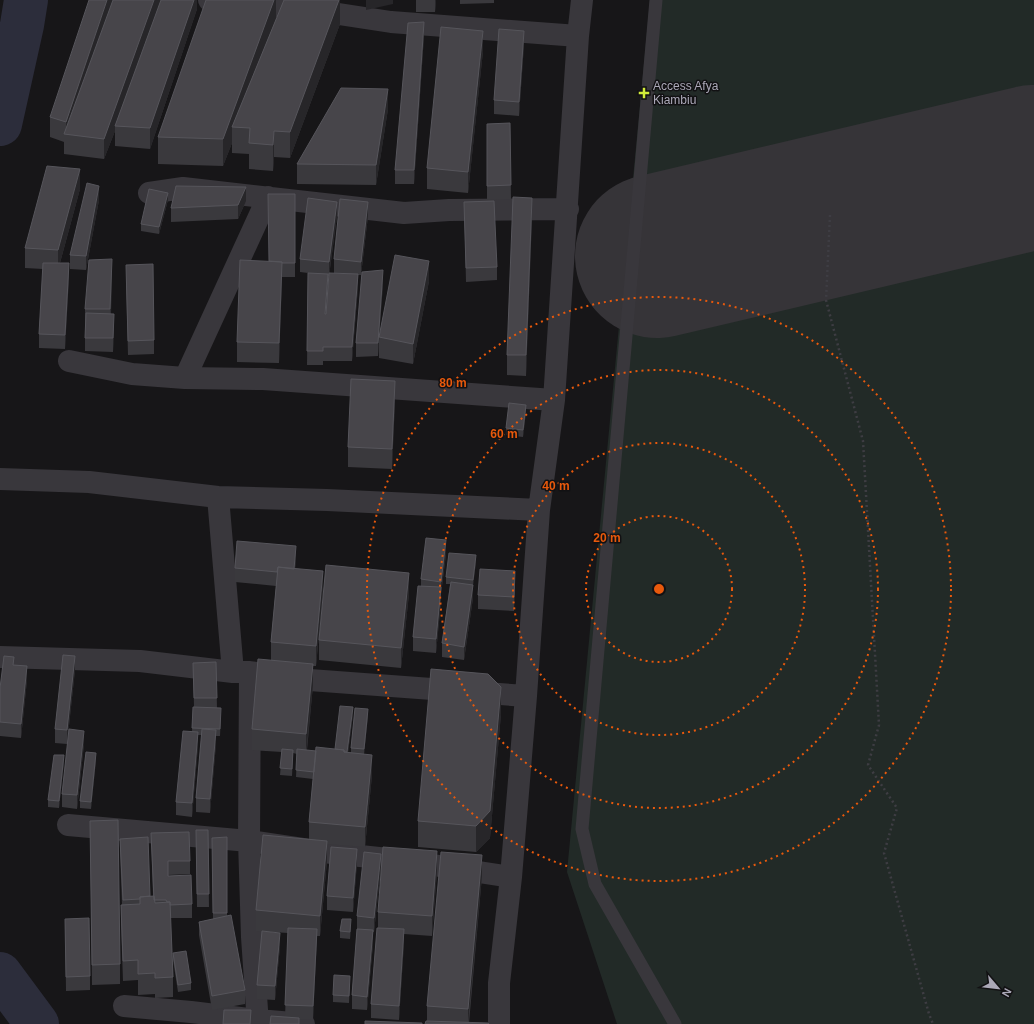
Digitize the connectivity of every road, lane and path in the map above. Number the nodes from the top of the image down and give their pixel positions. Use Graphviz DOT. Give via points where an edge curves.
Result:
graph roads {
  1 [pos="210,0"];
  2 [pos="582,0"];
  3 [pos="656,0"];
  4 [pos="578,36"];
  5 [pos="149,193"];
  6 [pos="268,197"];
  7 [pos="568,209"];
  8 [pos="830,215"];
  9 [pos="69,361"];
  10 [pos="185,378"];
  11 [pos="554,400"];
  12 [pos="0,479"];
  13 [pos="218,498"];
  14 [pos="540,510"];
  15 [pos="0,657"];
  16 [pos="242,672"];
  17 [pos="526,696"];
  18 [pos="68,825"];
  19 [pos="249,841"];
  20 [pos="511,877"];
  21 [pos="124,1006"];
  22 [pos="258,1022"];
  23 [pos="304,1024"];
  24 [pos="499,1024"];
  25 [pos="675,1024"];
  26 [pos="933,1024"];
  1 -- 4 [label="street" via="299,8 391,22"];
  2 -- 4 [label="street"];
  3 -- 25 [label="lane" via="582,829 595,884"];
  4 -- 7 [label="street"];
  5 -- 6 [label="street" via="183,188"];
  6 -- 7 [label="street" via="404,213"];
  6 -- 10 [label="street"];
  7 -- 11 [label="street"];
  8 -- 26 [label="path" via="826,300 862,441 878,725 868,765 896,808 884,853"];
  9 -- 10 [label="street" via="132,374"];
  10 -- 11 [label="street" via="263,379"];
  11 -- 14 [label="street"];
  12 -- 13 [label="street" via="89,482"];
  13 -- 14 [label="street"];
  13 -- 16 [label="street"];
  14 -- 17 [label="street"];
  15 -- 16 [label="street" via="140,661"];
  16 -- 17 [label="street" via="296,679"];
  16 -- 19 [label="street"];
  17 -- 20 [label="street"];
  18 -- 19 [label="street"];
  19 -- 20 [label="street"];
  19 -- 22 [label="street"];
  20 -- 24 [label="street" via="499,983"];
  21 -- 22 [label="street"];
  22 -- 23 [label="street"];
}
